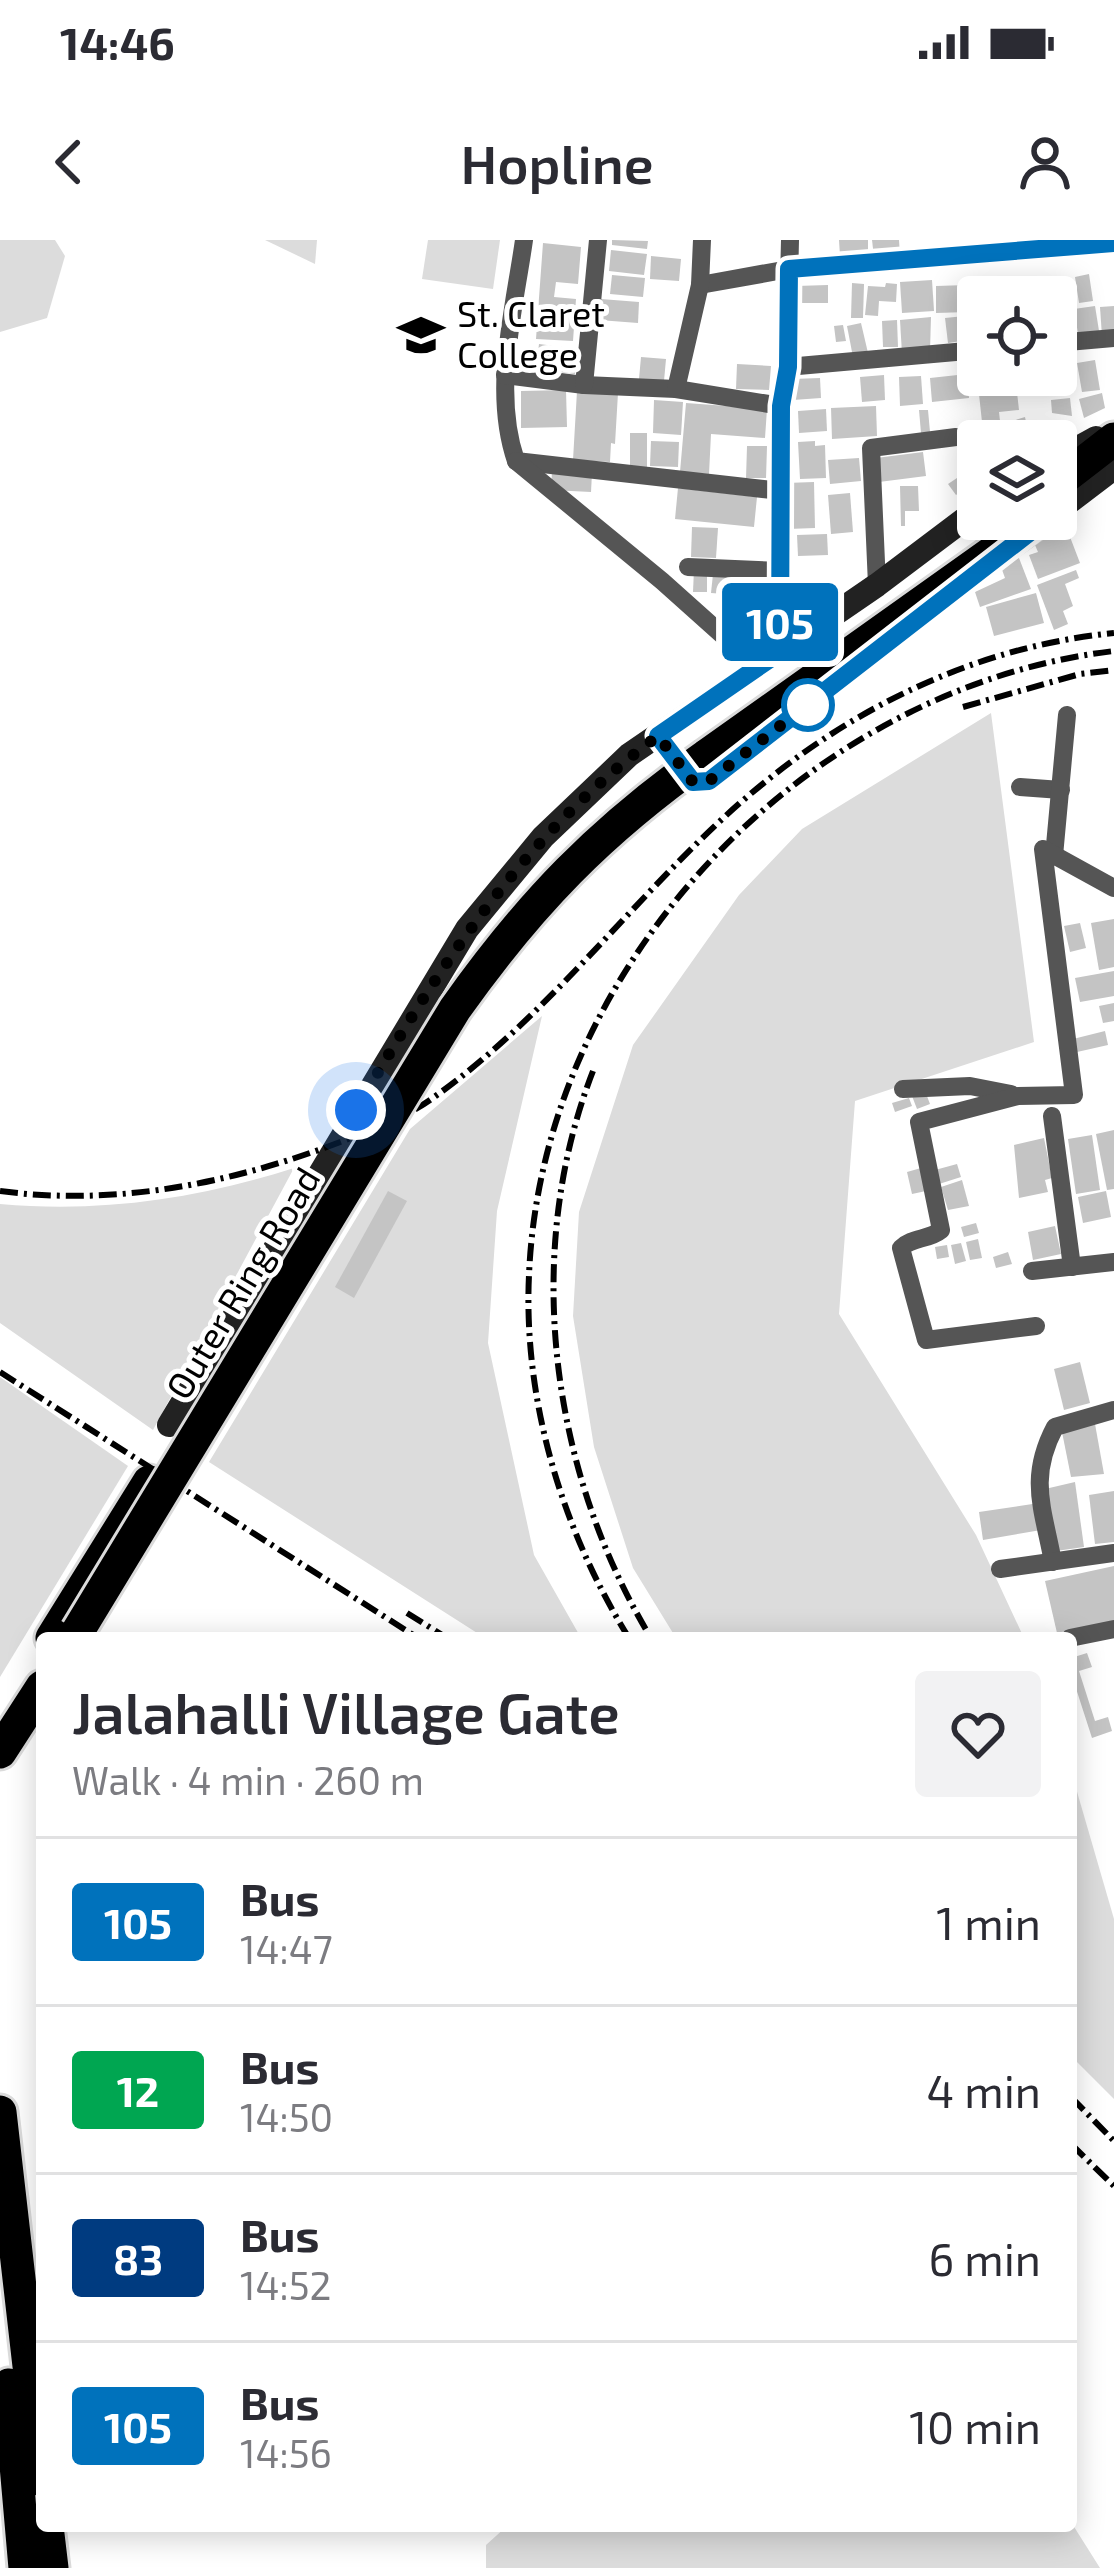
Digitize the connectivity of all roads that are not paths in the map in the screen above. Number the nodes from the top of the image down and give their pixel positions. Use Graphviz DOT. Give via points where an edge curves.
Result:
graph roads {
  1 [pos="524,240"];
  2 [pos="598,240"];
  3 [pos="702,240"];
  4 [pos="790,240"];
  5 [pos="1114,243"];
  6 [pos="789,269"];
  7 [pos="700,285"];
  8 [pos="1114,338"];
  9 [pos="1077,341"];
  10 [pos="957,352"];
  11 [pos="788,367"];
  12 [pos="505,375"];
  13 [pos="584,385"];
  14 [pos="676,389"];
  15 [pos="781,406"];
  16 [pos="1114,428"];
  17 [pos="956,437"];
  18 [pos="1114,439"];
  19 [pos="1077,448"];
  20 [pos="515,461"];
  21 [pos="1114,465"];
  22 [pos="1077,468"];
  23 [pos="781,490"];
  24 [pos="1077,493"];
  25 [pos="957,525"];
  26 [pos="981,540"];
  27 [pos="1012,540"];
  28 [pos="1016,540"];
  29 [pos="688,567"];
  30 [pos="781,571"];
  31 [pos="877,585"];
  32 [pos="780,652"];
  33 [pos="757,667"];
  34 [pos="1067,716"];
  35 [pos="658,736"];
  36 [pos="702,751"];
  37 [pos="1020,787"];
  38 [pos="1060,790"];
  39 [pos="1054,856"];
  40 [pos="1114,888"];
  41 [pos="902,1089"];
  42 [pos="1018,1096"];
  43 [pos="1052,1116"];
  44 [pos="1114,1262"];
  45 [pos="1072,1267"];
  46 [pos="1032,1271"];
  47 [pos="1036,1326"];
  48 [pos="1114,1410"];
  49 [pos="169,1425"];
  50 [pos="1114,1553"];
  51 [pos="1053,1562"];
  52 [pos="1000,1569"];
  53 [pos="1114,1630"];
  54 [pos="67,1632"];
  55 [pos="1077,1637"];
  56 [pos="36,1663"];
  57 [pos="36,1696"];
  58 [pos="0,1718"];
  59 [pos="0,1752"];
  60 [pos="0,2111"];
  61 [pos="0,2307"];
  62 [pos="36,2427"];
  63 [pos="48,2532"];
  64 [pos="25,2568"];
  65 [pos="52,2568"];
  1 -- 12 [label="street"];
  2 -- 13 [label="street"];
  3 -- 7 [label="street"];
  4 -- 6 [label="street"];
  5 -- 6 [label="street"];
  6 -- 7 [label="street"];
  6 -- 11 [label="street"];
  7 -- 14 [label="street"];
  8 -- 9 [label="street"];
  10 -- 11 [label="street"];
  11 -- 15 [label="street"];
  12 -- 13 [label="street"];
  12 -- 20 [label="street"];
  13 -- 14 [label="street"];
  14 -- 15 [label="street"];
  15 -- 23 [label="street"];
  16 -- 19 [label="street"];
  17 -- 31 [label="street" via="871,448"];
  18 -- 22 [label="highway"];
  20 -- 23 [label="street"];
  20 -- 33 [label="street"];
  21 -- 24 [label="highway"];
  23 -- 30 [label="street"];
  25 -- 31 [label="street"];
  26 -- 36 [label="highway, Outer Ring Road"];
  27 -- 36 [label="highway, Outer Ring Road"];
  28 -- 35 [label="street" via="709,781 693,782"];
  29 -- 30 [label="street"];
  30 -- 32 [label="street"];
  31 -- 32 [label="street"];
  32 -- 33 [label="street"];
  33 -- 35 [label="street"];
  34 -- 38 [label="street"];
  35 -- 49 [label="street" via="543,837 467,929"];
  36 -- 54 [label="highway, Outer Ring Road, bridge" via="591,846 497,949"];
  37 -- 38 [label="street"];
  38 -- 39 [label="street"];
  39 -- 40 [label="street"];
  39 -- 42 [label="street" via="1043,849 1074,1094"];
  41 -- 42 [label="street" via="970,1086"];
  42 -- 47 [label="street" via="919,1122 941,1230 901,1248 926,1340"];
  43 -- 45 [label="street"];
  44 -- 45 [label="street"];
  45 -- 46 [label="street"];
  48 -- 51 [label="street" via="1054,1427 1041,1452 1037,1471"];
  50 -- 51 [label="street"];
  51 -- 52 [label="street"];
  53 -- 55 [label="street"];
  56 -- 58 [label="highway"];
  57 -- 59 [label="highway"];
  60 -- 62 [label="highway"];
  61 -- 64 [label="highway"];
  63 -- 65 [label="highway"];
}
